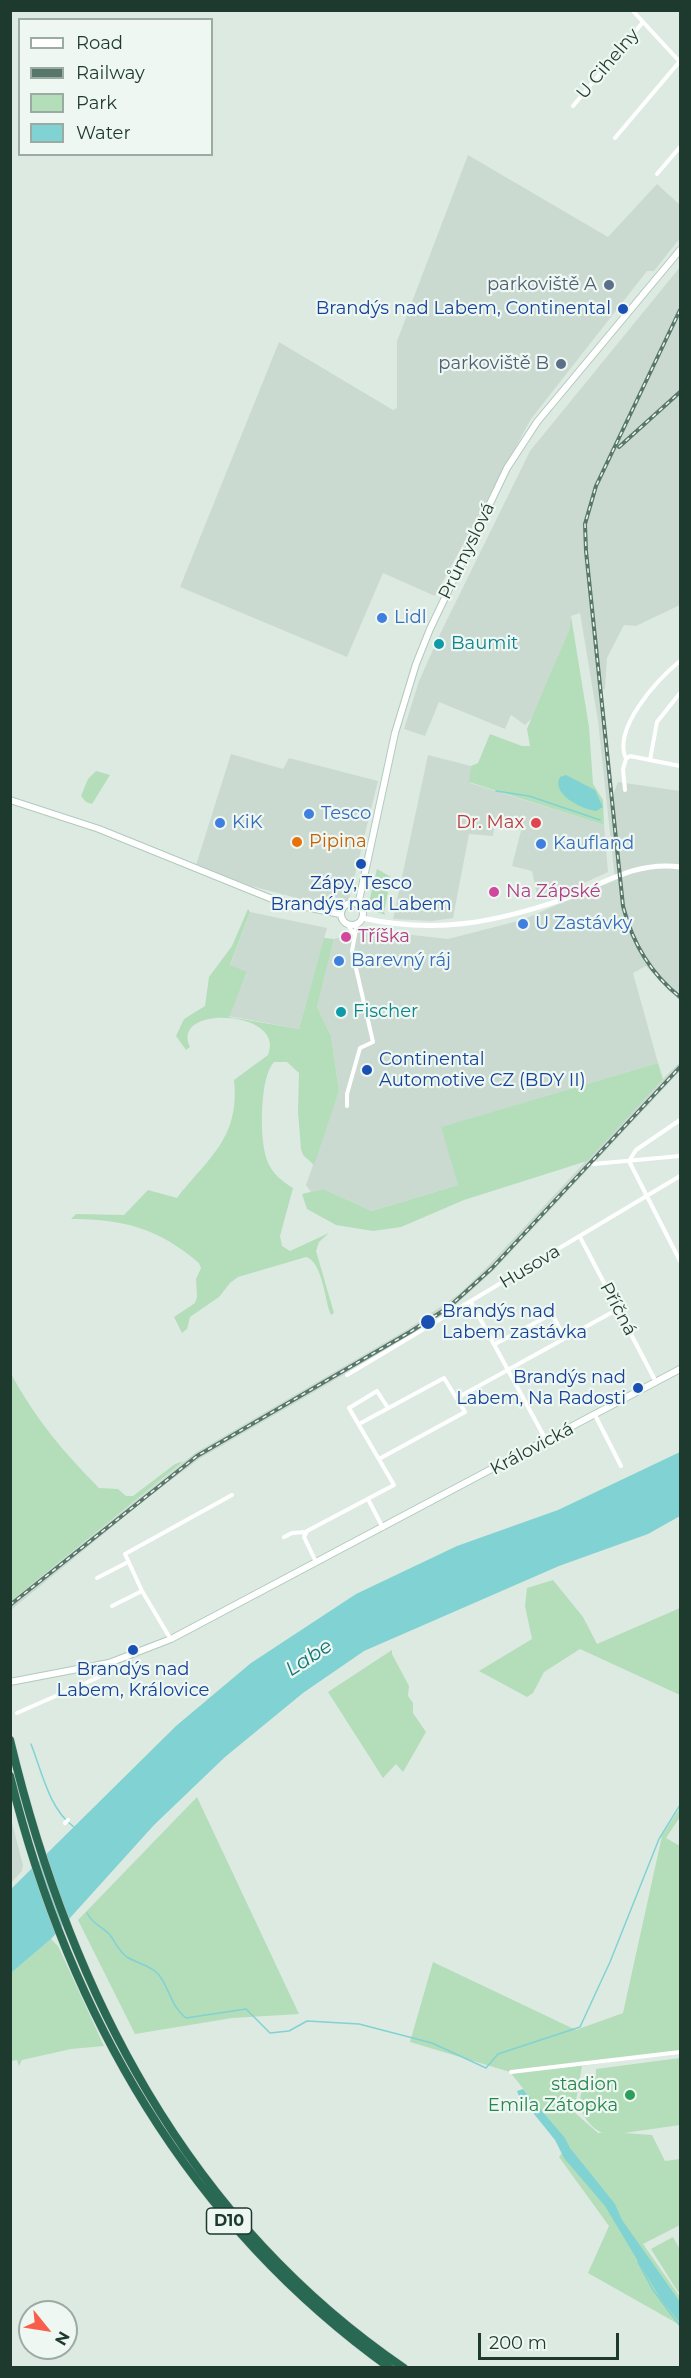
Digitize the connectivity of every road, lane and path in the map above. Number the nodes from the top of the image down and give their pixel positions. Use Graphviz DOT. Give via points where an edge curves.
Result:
graph roads {
  1 [pos="632,10"];
  2 [pos="643,22"];
  3 [pos="680,62"];
  4 [pos="573,106"];
  5 [pos="615,138"];
  6 [pos="681,147"];
  7 [pos="657,174"];
  8 [pos="681,250"];
  9 [pos="681,661"];
  10 [pos="681,693"];
  11 [pos="628,758"];
  12 [pos="650,760"];
  13 [pos="681,765"];
  14 [pos="625,790"];
  15 [pos="10,800"];
  16 [pos="681,867"];
  17 [pos="358,905"];
  18 [pos="340,914"];
  19 [pos="360,921"];
  20 [pos="348,925"];
  21 [pos="354,935"];
  22 [pos="346,1106"];
  23 [pos="681,1120"];
  24 [pos="681,1156"];
  25 [pos="628,1161"];
  26 [pos="593,1164"];
  27 [pos="681,1176"];
  28 [pos="647,1197"];
  29 [pos="580,1237"];
  30 [pos="681,1261"];
  31 [pos="471,1302"];
  32 [pos="618,1309"];
  33 [pos="565,1338"];
  34 [pos="495,1344"];
  35 [pos="508,1369"];
  36 [pos="681,1369"];
  37 [pos="347,1375"];
  38 [pos="657,1382"];
  39 [pos="458,1398"];
  40 [pos="388,1408"];
  41 [pos="595,1415"];
  42 [pos="358,1424"];
  43 [pos="546,1441"];
  44 [pos="379,1459"];
  45 [pos="621,1466"];
  46 [pos="232,1496"];
  47 [pos="369,1499"];
  48 [pos="383,1528"];
  49 [pos="307,1532"];
  50 [pos="284,1537"];
  51 [pos="128,1562"];
  52 [pos="316,1563"];
  53 [pos="97,1578"];
  54 [pos="142,1591"];
  55 [pos="112,1606"];
  56 [pos="171,1639"];
  57 [pos="109,1663"];
  58 [pos="10,1682"];
  59 [pos="17,1713"];
  60 [pos="10,1740"];
  61 [pos="10,1776"];
  62 [pos="29,1830"];
  63 [pos="681,2052"];
  64 [pos="511,2072"];
  65 [pos="378,2354"];
  66 [pos="403,2366"];
  67 [pos="390,2367"];
  1 -- 2 [label="street"];
  2 -- 3 [label="street"];
  2 -- 4 [label="street, U Cihelny"];
  3 -- 5 [label="street"];
  6 -- 7 [label="street"];
  8 -- 17 [label="main road, Průmyslová" via="537,422 507,468 416,664 395,733"];
  9 -- 11 [label="street" via="653,686 635,713 621,750"];
  10 -- 12 [label="street" via="657,722"];
  11 -- 12 [label="street"];
  11 -- 14 [label="street" via="623,769"];
  12 -- 13 [label="street"];
  15 -- 18 [label="main road" via="99,829 278,901"];
  16 -- 19 [label="street" via="653,865 633,870 554,902 456,926 411,927"];
  17 -- 18 [label="main road" via="346,904"];
  17 -- 19 [label="main road" via="362,911"];
  18 -- 20 [label="main road"];
  19 -- 20 [label="main road"];
  19 -- 21 [label="street"];
  20 -- 21 [label="street"];
  21 -- 22 [label="street" via="352,951 373,1042 360,1048"];
  23 -- 25 [label="street" via="636,1150"];
  24 -- 25 [label="street"];
  25 -- 26 [label="street"];
  25 -- 28 [label="street"];
  27 -- 28 [label="street, Husova"];
  28 -- 29 [label="street, Husova"];
  28 -- 30 [label="street"];
  29 -- 31 [label="street, Husova"];
  29 -- 32 [label="street, Příčná"];
  31 -- 34 [label="street"];
  31 -- 37 [label="street, Husova"];
  32 -- 33 [label="street"];
  32 -- 38 [label="street, Příčná"];
  33 -- 34 [label="street" via="552,1314"];
  33 -- 35 [label="street"];
  34 -- 35 [label="street"];
  35 -- 39 [label="street"];
  35 -- 43 [label="street"];
  36 -- 38 [label="main road, Královická"];
  38 -- 41 [label="main road, Královická"];
  39 -- 40 [label="street" via="444,1378"];
  39 -- 44 [label="street" via="465,1412"];
  40 -- 42 [label="street"];
  40 -- 42 [label="street" via="377,1391 349,1408"];
  41 -- 43 [label="main road, Královická"];
  41 -- 45 [label="street"];
  42 -- 44 [label="street"];
  43 -- 48 [label="main road, Královická"];
  44 -- 47 [label="street" via="394,1485"];
  46 -- 51 [label="street" via="125,1554"];
  47 -- 48 [label="street"];
  47 -- 49 [label="street"];
  48 -- 52 [label="main road, Královická"];
  49 -- 50 [label="street"];
  49 -- 52 [label="street" via="304,1537"];
  51 -- 53 [label="street"];
  51 -- 54 [label="street"];
  52 -- 56 [label="main road, Královická"];
  54 -- 55 [label="street"];
  54 -- 56 [label="street"];
  56 -- 57 [label="main road, Královická"];
  57 -- 58 [label="main road, Královická"];
  57 -- 59 [label="street, Královická" via="99,1677"];
  60 -- 62 [label="highway, D10"];
  61 -- 62 [label="highway, D10"];
  62 -- 65 [label="highway, D10" via="73,1945 150,2100 227,2207 294,2277"];
  62 -- 65 [label="highway, D10" via="65,1947 116,2056 158,2127 219,2210 282,2278 317,2311"];
  63 -- 64 [label="street"];
  65 -- 66 [label="highway, D10"];
  65 -- 67 [label="highway, D10"];
}
